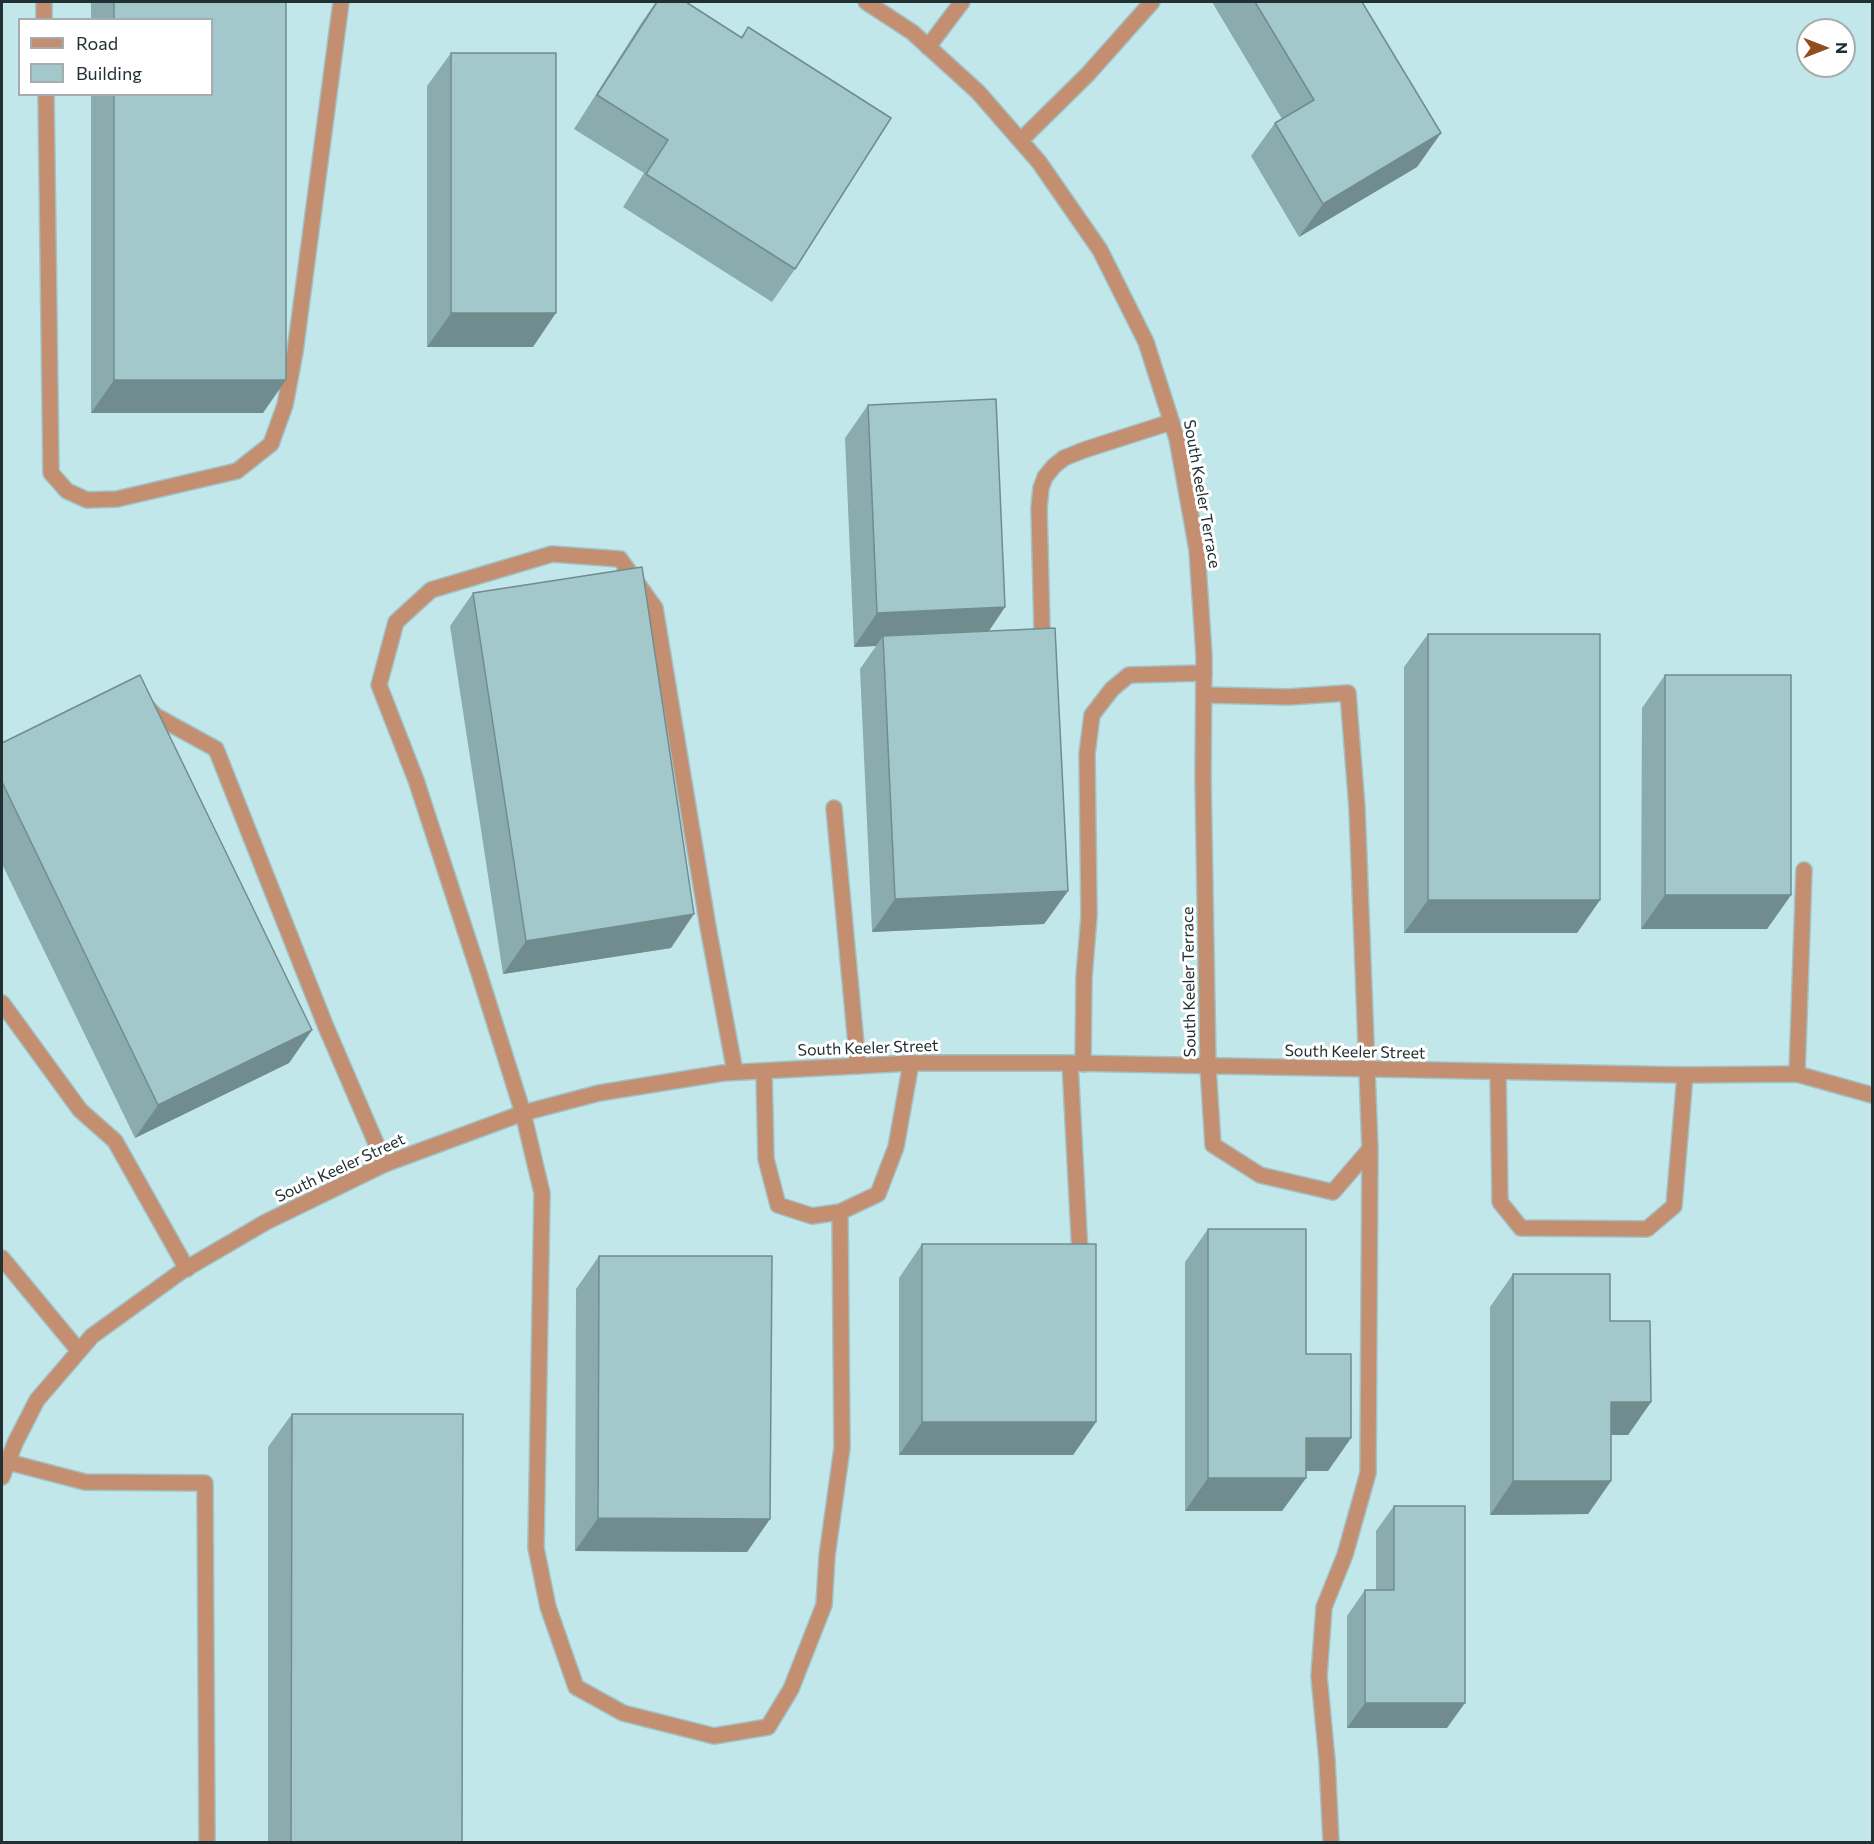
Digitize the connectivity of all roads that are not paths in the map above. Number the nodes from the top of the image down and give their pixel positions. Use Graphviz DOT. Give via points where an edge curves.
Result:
graph roads {
  1 [pos="44,2"];
  2 [pos="341,2"];
  3 [pos="866,2"];
  4 [pos="962,2"];
  5 [pos="1152,2"];
  6 [pos="44,18"];
  7 [pos="928,46"];
  8 [pos="45,96"];
  9 [pos="1021,140"];
  10 [pos="1171,422"];
  11 [pos="1042,629"];
  12 [pos="1204,673"];
  13 [pos="1204,695"];
  14 [pos="133,696"];
  15 [pos="834,808"];
  16 [pos="1803,870"];
  17 [pos="2,1003"];
  18 [pos="911,1063"];
  19 [pos="1077,1064"];
  20 [pos="858,1066"];
  21 [pos="1208,1067"];
  22 [pos="1367,1070"];
  23 [pos="764,1071"];
  24 [pos="735,1072"];
  25 [pos="1498,1072"];
  26 [pos="1797,1074"];
  27 [pos="1685,1075"];
  28 [pos="1872,1095"];
  29 [pos="523,1113"];
  30 [pos="1370,1149"];
  31 [pos="385,1164"];
  32 [pos="840,1212"];
  33 [pos="1080,1254"];
  34 [pos="2,1258"];
  35 [pos="187,1269"];
  36 [pos="79,1351"];
  37 [pos="8,1462"];
  38 [pos="2,1477"];
  39 [pos="207,1842"];
  40 [pos="1331,1842"];
  1 -- 6 [label="street"];
  2 -- 8 [label="street" via="285,405 271,444 237,471 117,499 87,500 67,491 51,473"];
  3 -- 7 [label="street, South Keeler Terrace"];
  4 -- 7 [label="street"];
  5 -- 9 [label="street" via="1088,74"];
  7 -- 9 [label="street, South Keeler Terrace" via="978,92"];
  9 -- 10 [label="street, South Keeler Terrace" via="1100,250 1146,342"];
  10 -- 11 [label="street" via="1064,458 1045,477 1039,508"];
  10 -- 12 [label="street, South Keeler Terrace" via="1197,550"];
  12 -- 13 [label="street, South Keeler Terrace"];
  12 -- 19 [label="street" via="1130,675 1112,689 1092,715 1087,754 1089,916"];
  13 -- 21 [label="street, South Keeler Terrace"];
  13 -- 22 [label="street" via="1288,697 1348,693 1357,808"];
  14 -- 31 [label="street" via="156,716 216,749"];
  15 -- 20 [label="street"];
  16 -- 26 [label="street"];
  17 -- 35 [label="street" via="81,1110 115,1141"];
  18 -- 19 [label="street, South Keeler Street"];
  18 -- 20 [label="street, South Keeler Street"];
  18 -- 32 [label="street" via="896,1148 878,1194"];
  19 -- 21 [label="street, South Keeler Street"];
  19 -- 33 [label="street"];
  20 -- 23 [label="street, South Keeler Street"];
  21 -- 22 [label="street, South Keeler Street"];
  21 -- 30 [label="street, South Keeler Terrace" via="1213,1144 1260,1175 1334,1192"];
  22 -- 25 [label="street, South Keeler Street"];
  22 -- 30 [label="street"];
  23 -- 24 [label="street, South Keeler Street"];
  23 -- 32 [label="street" via="766,1159 778,1205 812,1216"];
  24 -- 29 [label="street, South Keeler Street" via="599,1093"];
  24 -- 29 [label="street" via="655,608 620,559 552,554 430,590 396,622 379,684 416,780"];
  25 -- 27 [label="street, South Keeler Street"];
  25 -- 27 [label="street" via="1500,1202 1521,1228 1647,1229 1674,1206"];
  26 -- 27 [label="street, South Keeler Street"];
  26 -- 28 [label="street, South Keeler Street"];
  29 -- 31 [label="street, South Keeler Street"];
  29 -- 32 [label="street" via="542,1193 536,1548 548,1607 576,1687 623,1713 714,1736 768,1727 791,1689 824,1605 842,1448"];
  30 -- 40 [label="street" via="1368,1473 1345,1555 1324,1607 1319,1677"];
  31 -- 35 [label="street, South Keeler Street" via="266,1222"];
  34 -- 36 [label="street"];
  35 -- 36 [label="street, South Keeler Street" via="92,1336"];
  36 -- 37 [label="street, South Keeler Street" via="37,1400"];
  37 -- 38 [label="street, South Keeler Street"];
  37 -- 39 [label="street" via="85,1482 205,1484"];
}
